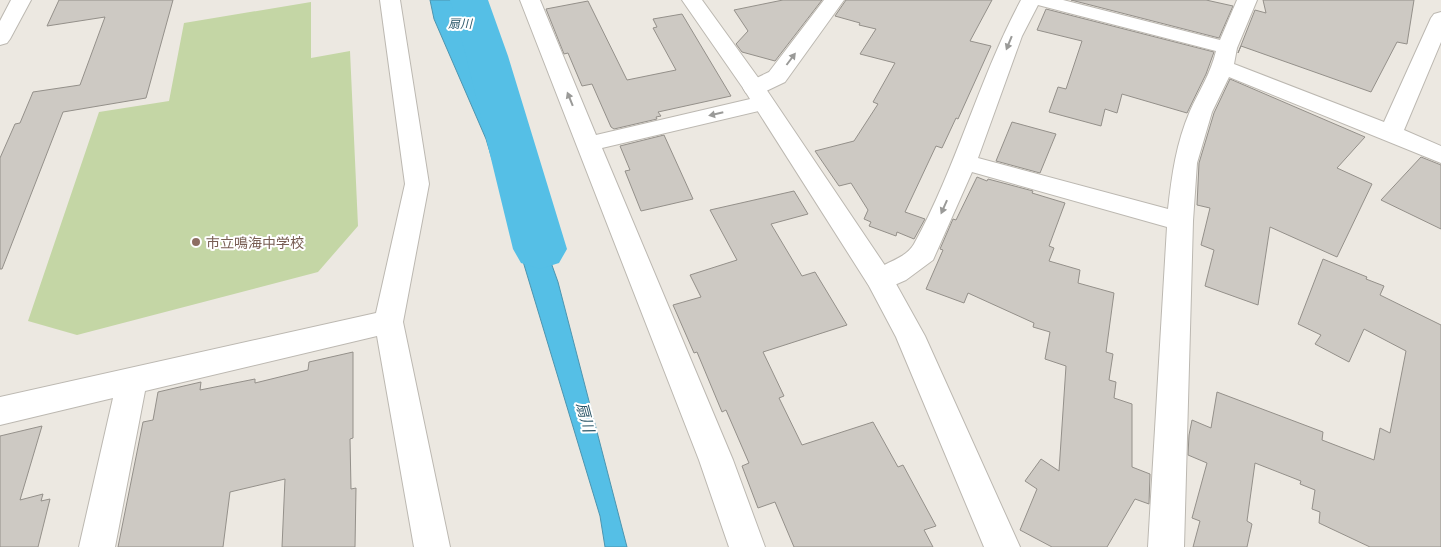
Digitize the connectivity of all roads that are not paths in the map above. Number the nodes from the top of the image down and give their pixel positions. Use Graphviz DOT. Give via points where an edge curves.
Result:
graph roads {
  1 [pos="21,0"];
  2 [pos="390,0"];
  3 [pos="530,0"];
  4 [pos="692,0"];
  5 [pos="834,0"];
  6 [pos="1031,0"];
  7 [pos="1040,0"];
  8 [pos="1247,0"];
  9 [pos="1441,18"];
  10 [pos="0,39"];
  11 [pos="1225,58"];
  12 [pos="758,96"];
  13 [pos="1391,133"];
  14 [pos="588,144"];
  15 [pos="1441,155"];
  16 [pos="964,162"];
  17 [pos="1180,221"];
  18 [pos="880,280"];
  19 [pos="390,322"];
  20 [pos="132,381"];
  21 [pos="0,411"];
  22 [pos="97,547"];
  23 [pos="432,547"];
  24 [pos="747,547"];
  25 [pos="1002,547"];
  26 [pos="1166,547"];
  1 -- 10 [label="street"];
  2 -- 19 [label="street" via="417,184"];
  14 -- 3 [label="street, one-way"];
  4 -- 12 [label="street"];
  12 -- 5 [label="street, one-way" via="777,77"];
  6 -- 16 [label="street, one-way" via="1012,36"];
  7 -- 11 [label="street"];
  8 -- 11 [label="street"];
  9 -- 13 [label="street"];
  11 -- 13 [label="street"];
  11 -- 17 [label="street" via="1201,112 1185,163"];
  12 -- 14 [label="street, one-way"];
  12 -- 18 [label="street"];
  13 -- 15 [label="street"];
  14 -- 24 [label="street" via="716,460"];
  16 -- 17 [label="street"];
  16 -- 18 [label="street, one-way" via="923,253 896,273"];
  17 -- 26 [label="street"];
  18 -- 25 [label="street" via="910,336"];
  19 -- 20 [label="street"];
  19 -- 23 [label="street"];
  20 -- 21 [label="street"];
  20 -- 22 [label="street"];
}
